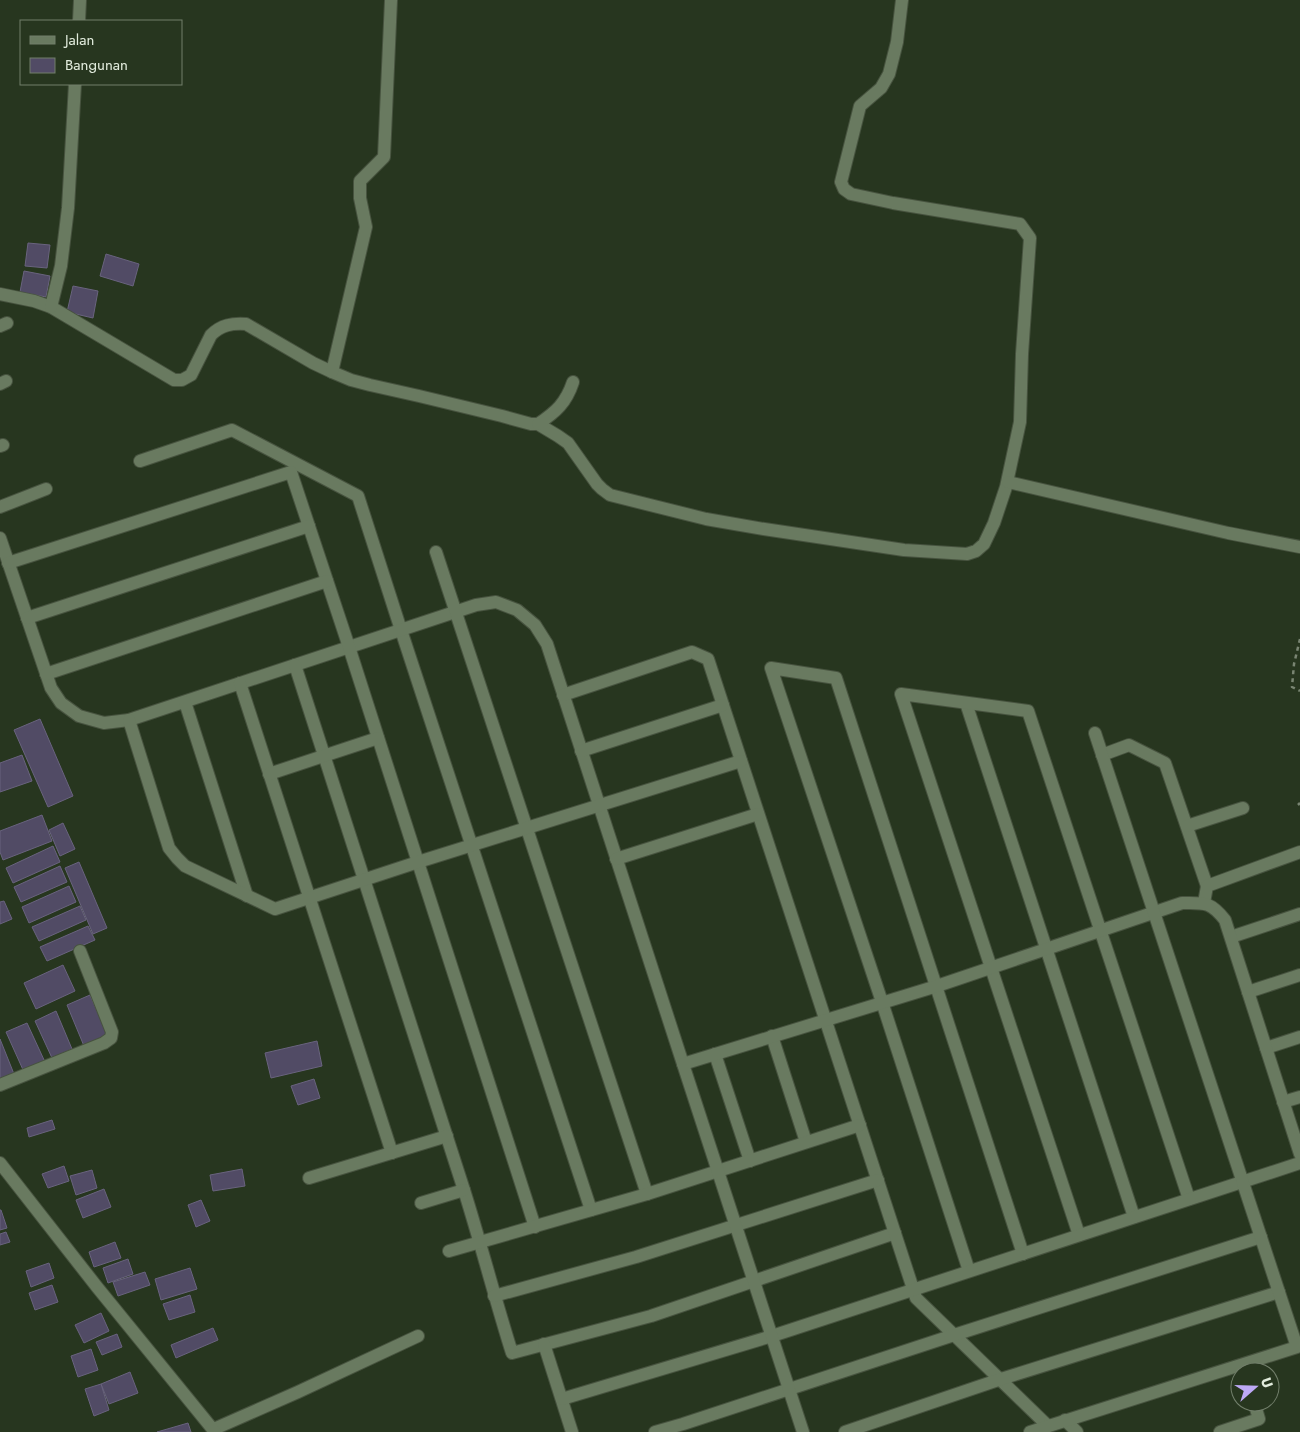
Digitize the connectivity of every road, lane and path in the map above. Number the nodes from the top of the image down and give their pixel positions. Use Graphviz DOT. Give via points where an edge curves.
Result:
graph roads {
  1 [pos="80,0"];
  2 [pos="391,0"];
  3 [pos="902,0"];
  4 [pos="79,20"];
  5 [pos="75,85"];
  6 [pos="0,294"];
  7 [pos="52,308"];
  8 [pos="332,372"];
  9 [pos="572,382"];
  10 [pos="538,424"];
  11 [pos="140,461"];
  12 [pos="1008,482"];
  13 [pos="46,490"];
  14 [pos="0,507"];
  15 [pos="309,526"];
  16 [pos="0,538"];
  17 [pos="1300,547"];
  18 [pos="436,552"];
  19 [pos="8,563"];
  20 [pos="327,581"];
  21 [pos="456,611"];
  22 [pos="27,618"];
  23 [pos="401,630"];
  24 [pos="1300,639"];
  25 [pos="349,647"];
  26 [pos="295,665"];
  27 [pos="46,674"];
  28 [pos="240,683"];
  29 [pos="1300,691"];
  30 [pos="563,695"];
  31 [pos="185,702"];
  32 [pos="966,703"];
  33 [pos="723,705"];
  34 [pos="129,720"];
  35 [pos="1095,733"];
  36 [pos="378,738"];
  37 [pos="581,751"];
  38 [pos="1102,754"];
  39 [pos="324,756"];
  40 [pos="741,761"];
  41 [pos="269,774"];
  42 [pos="599,805"];
  43 [pos="1243,808"];
  44 [pos="758,814"];
  45 [pos="1187,826"];
  46 [pos="526,828"];
  47 [pos="471,845"];
  48 [pos="1300,852"];
  49 [pos="616,859"];
  50 [pos="418,862"];
  51 [pos="365,880"];
  52 [pos="1207,886"];
  53 [pos="247,896"];
  54 [pos="309,898"];
  55 [pos="1204,903"];
  56 [pos="1154,912"];
  57 [pos="1300,914"];
  58 [pos="1100,930"];
  59 [pos="1231,937"];
  60 [pos="1046,949"];
  61 [pos="80,951"];
  62 [pos="991,968"];
  63 [pos="1300,975"];
  64 [pos="937,986"];
  65 [pos="1248,992"];
  66 [pos="882,1002"];
  67 [pos="826,1019"];
  68 [pos="772,1036"];
  69 [pos="1300,1037"];
  70 [pos="1266,1048"];
  71 [pos="715,1054"];
  72 [pos="682,1064"];
  73 [pos="0,1085"];
  74 [pos="1300,1097"];
  75 [pos="1284,1102"];
  76 [pos="860,1125"];
  77 [pos="447,1136"];
  78 [pos="806,1142"];
  79 [pos="392,1153"];
  80 [pos="1300,1154"];
  81 [pos="750,1160"];
  82 [pos="0,1163"];
  83 [pos="1300,1163"];
  84 [pos="718,1171"];
  85 [pos="310,1178"];
  86 [pos="878,1180"];
  87 [pos="1243,1182"];
  88 [pos="464,1190"];
  89 [pos="647,1194"];
  90 [pos="1189,1199"];
  91 [pos="421,1203"];
  92 [pos="591,1210"];
  93 [pos="1134,1217"];
  94 [pos="736,1225"];
  95 [pos="535,1227"];
  96 [pos="895,1233"];
  97 [pos="1079,1235"];
  98 [pos="1261,1237"];
  99 [pos="480,1243"];
  100 [pos="449,1252"];
  101 [pos="1023,1254"];
  102 [pos="969,1271"];
  103 [pos="754,1281"];
  104 [pos="913,1289"];
  105 [pos="1279,1292"];
  106 [pos="494,1296"];
  107 [pos="954,1335"];
  108 [pos="418,1336"];
  109 [pos="772,1336"];
  110 [pos="544,1344"];
  111 [pos="1259,1362"];
  112 [pos="1230,1372"];
  113 [pos="1001,1379"];
  114 [pos="789,1389"];
  115 [pos="562,1399"];
  116 [pos="1257,1412"];
  117 [pos="1065,1420"];
  118 [pos="1048,1426"];
  119 [pos="214,1431"];
  120 [pos="572,1432"];
  121 [pos="654,1432"];
  122 [pos="803,1432"];
  123 [pos="845,1432"];
  124 [pos="1030,1432"];
  125 [pos="1077,1432"];
  126 [pos="1220,1432"];
  1 -- 4 [label="street"];
  2 -- 8 [label="street" via="384,157 360,181 366,227"];
  3 -- 12 [label="street" via="889,74 881,88 860,106 841,182 844,189 852,194 1020,224 1030,238 1020,422"];
  5 -- 7 [label="street" via="68,208"];
  6 -- 7 [label="street"];
  7 -- 8 [label="street" via="174,380 191,375 215,330 237,323 255,328"];
  8 -- 10 [label="street" via="370,385"];
  9 -- 10 [label="street" via="564,402"];
  10 -- 12 [label="street" via="568,443 597,484 610,495 706,519 904,550 976,552 984,544 994,523"];
  11 -- 23 [label="street" via="232,430 358,496"];
  12 -- 17 [label="street" via="1228,534"];
  13 -- 14 [label="street"];
  15 -- 19 [label="street" via="291,472"];
  15 -- 20 [label="street"];
  15 -- 22 [label="street"];
  16 -- 19 [label="street"];
  18 -- 21 [label="street"];
  19 -- 22 [label="street"];
  20 -- 25 [label="street"];
  20 -- 27 [label="street"];
  21 -- 23 [label="street"];
  21 -- 30 [label="street" via="496,602 517,610 535,625 547,644"];
  21 -- 46 [label="street"];
  22 -- 27 [label="street"];
  23 -- 25 [label="street"];
  23 -- 47 [label="street"];
  24 -- 29 [label="path" via="1292,687"];
  25 -- 26 [label="street"];
  25 -- 36 [label="street"];
  25 -- 50 [label="street"];
  26 -- 28 [label="street"];
  26 -- 39 [label="street"];
  27 -- 34 [label="street" via="61,703 79,716 104,722"];
  28 -- 31 [label="street"];
  28 -- 41 [label="street"];
  30 -- 33 [label="street" via="692,652 708,659"];
  30 -- 37 [label="street"];
  31 -- 34 [label="street"];
  31 -- 53 [label="street"];
  32 -- 58 [label="street" via="1028,711"];
  32 -- 60 [label="street"];
  32 -- 62 [label="street" via="901,694"];
  33 -- 37 [label="street"];
  33 -- 40 [label="street"];
  34 -- 53 [label="street" via="173,853 185,866"];
  35 -- 38 [label="street"];
  36 -- 39 [label="street"];
  36 -- 50 [label="street"];
  37 -- 42 [label="street"];
  38 -- 45 [label="street" via="1130,745 1165,763"];
  38 -- 56 [label="street"];
  39 -- 41 [label="street"];
  39 -- 51 [label="street"];
  40 -- 42 [label="street"];
  40 -- 44 [label="street"];
  41 -- 54 [label="street"];
  42 -- 46 [label="street"];
  42 -- 49 [label="street"];
  43 -- 45 [label="street"];
  44 -- 49 [label="street"];
  44 -- 67 [label="street"];
  45 -- 52 [label="street"];
  46 -- 47 [label="street"];
  46 -- 89 [label="street"];
  47 -- 50 [label="street"];
  47 -- 92 [label="street"];
  48 -- 52 [label="street"];
  49 -- 72 [label="street"];
  50 -- 51 [label="street"];
  50 -- 95 [label="street"];
  51 -- 54 [label="street"];
  51 -- 77 [label="street"];
  52 -- 55 [label="street"];
  53 -- 54 [label="street" via="275,909"];
  54 -- 79 [label="street"];
  55 -- 56 [label="street" via="1182,903"];
  55 -- 59 [label="street" via="1216,909 1225,920"];
  56 -- 58 [label="street"];
  56 -- 87 [label="street"];
  57 -- 59 [label="street"];
  58 -- 60 [label="street"];
  58 -- 90 [label="street"];
  59 -- 65 [label="street"];
  60 -- 62 [label="street"];
  60 -- 93 [label="street"];
  61 -- 73 [label="street" via="112,1032 111,1038"];
  62 -- 64 [label="street"];
  62 -- 97 [label="street"];
  63 -- 65 [label="street"];
  64 -- 66 [label="street"];
  64 -- 66 [label="street" via="836,678 771,668"];
  64 -- 101 [label="street"];
  65 -- 70 [label="street"];
  66 -- 67 [label="street"];
  66 -- 102 [label="street"];
  67 -- 68 [label="street"];
  67 -- 76 [label="street"];
  68 -- 71 [label="street"];
  68 -- 78 [label="street"];
  69 -- 70 [label="street"];
  70 -- 75 [label="street"];
  71 -- 72 [label="street"];
  71 -- 81 [label="street"];
  72 -- 84 [label="street"];
  74 -- 75 [label="street"];
  75 -- 80 [label="street"];
  76 -- 78 [label="street"];
  76 -- 86 [label="street"];
  77 -- 79 [label="street"];
  77 -- 88 [label="street"];
  78 -- 81 [label="street"];
  79 -- 85 [label="street"];
  81 -- 84 [label="street"];
  82 -- 119 [label="street"];
  83 -- 87 [label="street"];
  84 -- 89 [label="street"];
  84 -- 94 [label="street"];
  86 -- 94 [label="street"];
  86 -- 96 [label="street"];
  87 -- 90 [label="street"];
  87 -- 98 [label="street"];
  88 -- 91 [label="street"];
  88 -- 99 [label="street"];
  89 -- 92 [label="street"];
  90 -- 93 [label="street"];
  92 -- 95 [label="street"];
  93 -- 97 [label="street"];
  94 -- 103 [label="street"];
  94 -- 106 [label="street" via="636,1257"];
  95 -- 99 [label="street"];
  96 -- 103 [label="street"];
  96 -- 104 [label="street"];
  97 -- 101 [label="street"];
  98 -- 105 [label="street"];
  98 -- 107 [label="street"];
  99 -- 100 [label="street"];
  99 -- 106 [label="street"];
  101 -- 102 [label="street"];
  102 -- 104 [label="street"];
  103 -- 109 [label="street"];
  103 -- 110 [label="street" via="650,1316"];
  104 -- 107 [label="street" via="916,1298"];
  104 -- 109 [label="street"];
  105 -- 111 [label="street" via="1297,1347"];
  105 -- 113 [label="street"];
  106 -- 110 [label="street" via="512,1353"];
  107 -- 113 [label="street"];
  107 -- 114 [label="street"];
  108 -- 119 [label="street"];
  109 -- 114 [label="street"];
  109 -- 115 [label="street"];
  110 -- 115 [label="street"];
  112 -- 117 [label="street"];
  113 -- 118 [label="street"];
  113 -- 123 [label="street"];
  114 -- 121 [label="street"];
  114 -- 122 [label="street"];
  115 -- 120 [label="street"];
  116 -- 126 [label="street" via="1259,1419"];
  117 -- 118 [label="street"];
  117 -- 125 [label="street"];
  118 -- 124 [label="street"];
}
